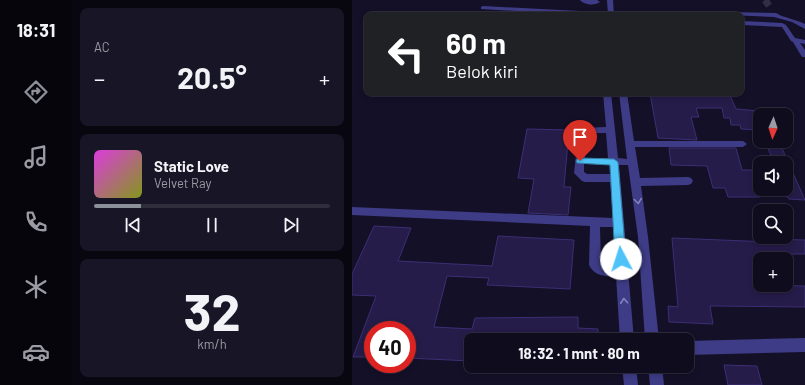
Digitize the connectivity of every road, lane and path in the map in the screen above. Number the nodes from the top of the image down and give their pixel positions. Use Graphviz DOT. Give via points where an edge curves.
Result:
graph roads {
  1 [pos="582,0"];
  2 [pos="610,0"];
  3 [pos="597,1"];
  4 [pos="770,7"];
  5 [pos="483,8"];
  6 [pos="549,12"];
  7 [pos="599,12"];
  8 [pos="612,12"];
  9 [pos="744,15"];
  10 [pos="776,16"];
  11 [pos="744,23"];
  12 [pos="782,25"];
  13 [pos="805,27"];
  14 [pos="796,42"];
  15 [pos="805,42"];
  16 [pos="805,55"];
  17 [pos="607,96"];
  18 [pos="624,96"];
  19 [pos="611,130"];
  20 [pos="630,144"];
  21 [pos="743,144"];
  22 [pos="580,161"];
  23 [pos="614,162"];
  24 [pos="632,162"];
  25 [pos="615,178"];
  26 [pos="688,181"];
  27 [pos="635,182"];
  28 [pos="352,211"];
  29 [pos="595,222"];
  30 [pos="618,223"];
  31 [pos="622,271"];
  32 [pos="626,333"];
  33 [pos="651,333"];
  34 [pos="805,345"];
  35 [pos="694,348"];
  36 [pos="629,373"];
  37 [pos="656,373"];
  38 [pos="630,385"];
  39 [pos="657,385"];
  1 -- 3 [label="street"];
  2 -- 8 [label="street"];
  3 -- 7 [label="street"];
  4 -- 10 [label="street"];
  5 -- 6 [label="street"];
  9 -- 10 [label="street"];
  10 -- 12 [label="street"];
  10 -- 13 [label="street"];
  11 -- 12 [label="street"];
  12 -- 14 [label="street"];
  14 -- 15 [label="street"];
  14 -- 16 [label="street"];
  17 -- 18 [label="street"];
  17 -- 19 [label="street"];
  18 -- 20 [label="street"];
  19 -- 22 [label="street" via="582,130"];
  19 -- 23 [label="street"];
  20 -- 21 [label="street"];
  20 -- 24 [label="street"];
  22 -- 23 [label="street"];
  22 -- 25 [label="street" via="579,173 585,178"];
  23 -- 24 [label="street"];
  23 -- 25 [label="street"];
  24 -- 27 [label="street"];
  25 -- 30 [label="street"];
  26 -- 27 [label="street"];
  27 -- 33 [label="street, one-way" via="643,237"];
  28 -- 29 [label="street"];
  29 -- 30 [label="street"];
  29 -- 31 [label="street" via="597,268"];
  30 -- 31 [label="street"];
  32 -- 31 [label="street, one-way"];
  34 -- 35 [label="street"];
  36 -- 38 [label="street"];
  37 -- 39 [label="street"];
}
